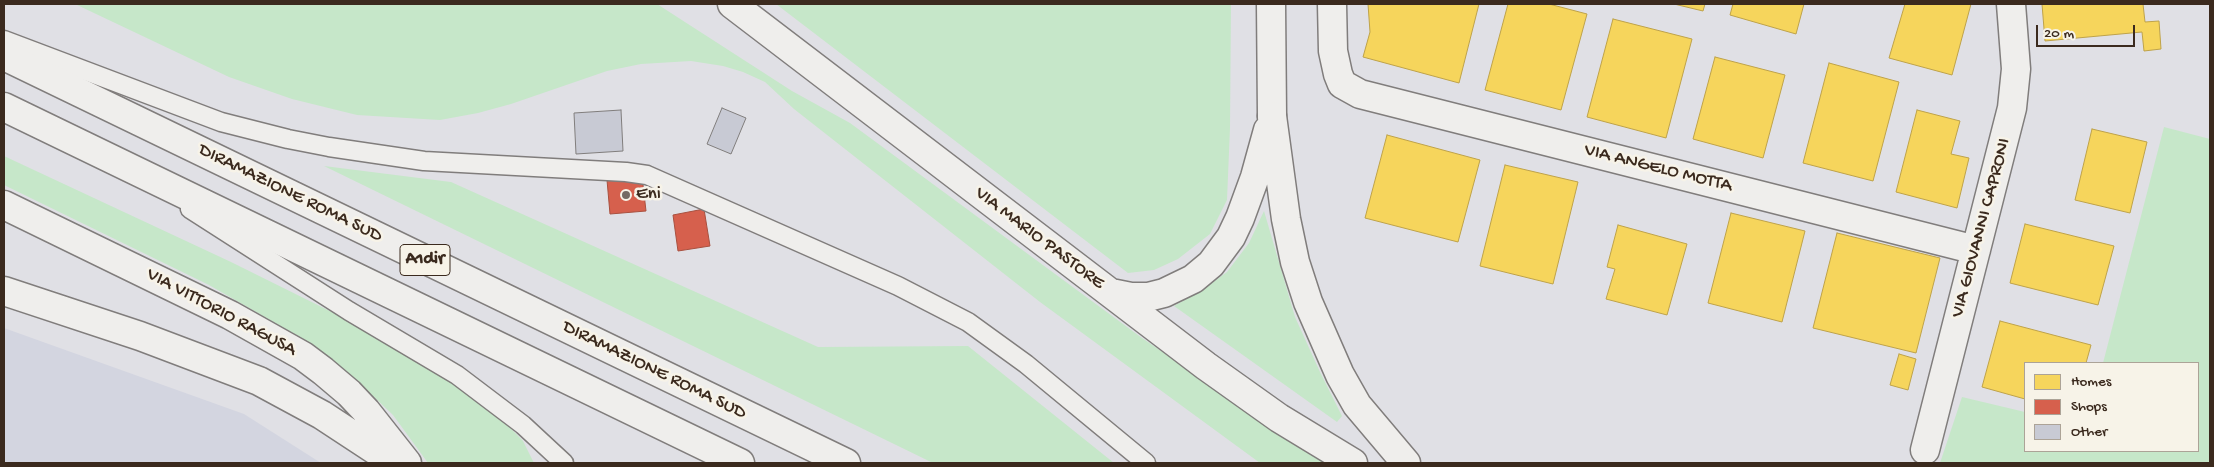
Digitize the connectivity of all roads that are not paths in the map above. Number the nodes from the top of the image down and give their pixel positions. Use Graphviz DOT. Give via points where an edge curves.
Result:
graph roads {
  1 [pos="732,4"];
  2 [pos="1271,4"];
  3 [pos="1332,4"];
  4 [pos="2011,4"];
  5 [pos="4,40"];
  6 [pos="4,56"];
  7 [pos="4,107"];
  8 [pos="1272,116"];
  9 [pos="114,160"];
  10 [pos="4,205"];
  11 [pos="1976,250"];
  12 [pos="1071,264"];
  13 [pos="4,291"];
  14 [pos="542,441"];
  15 [pos="1925,450"];
  16 [pos="395,463"];
  17 [pos="407,463"];
  18 [pos="553,463"];
  19 [pos="564,463"];
  20 [pos="740,463"];
  21 [pos="846,463"];
  22 [pos="1146,463"];
  23 [pos="1353,463"];
  24 [pos="1406,463"];
  1 -- 12 [label="main road, VIA MARIO PASTORE"];
  2 -- 8 [label="main road"];
  3 -- 11 [label="main road, VIA ANGELO MOTTA" via="1333,51 1338,74 1342,84 1360,94"];
  4 -- 11 [label="main road, VIA GIOVANNI CAPRONI" via="2016,69 2012,108"];
  5 -- 22 [label="lane" via="222,122 296,140 424,161 647,175 898,286 968,322 1026,364"];
  6 -- 21 [label="main road, DIRAMAZIONE ROMA SUD / A1dir"];
  7 -- 9 [label="main road, A1dir"];
  8 -- 12 [label="main road" via="1256,177 1236,228 1218,256 1193,279 1157,295 1122,296 1113,294"];
  8 -- 24 [label="main road" via="1286,219 1308,302 1357,405"];
  9 -- 14 [label="lane" via="349,311 457,375"];
  9 -- 20 [label="main road, A1dir"];
  10 -- 17 [label="main road, VIA VITTORIO RAGUSA" via="230,315 303,356 349,393"];
  11 -- 15 [label="main road, VIA GIOVANNI CAPRONI"];
  12 -- 23 [label="main road, VIA MARIO PASTORE" via="1279,418"];
  13 -- 16 [label="main road" via="140,336 259,381 322,415"];
  14 -- 18 [label="lane"];
  14 -- 19 [label="lane"];
}
